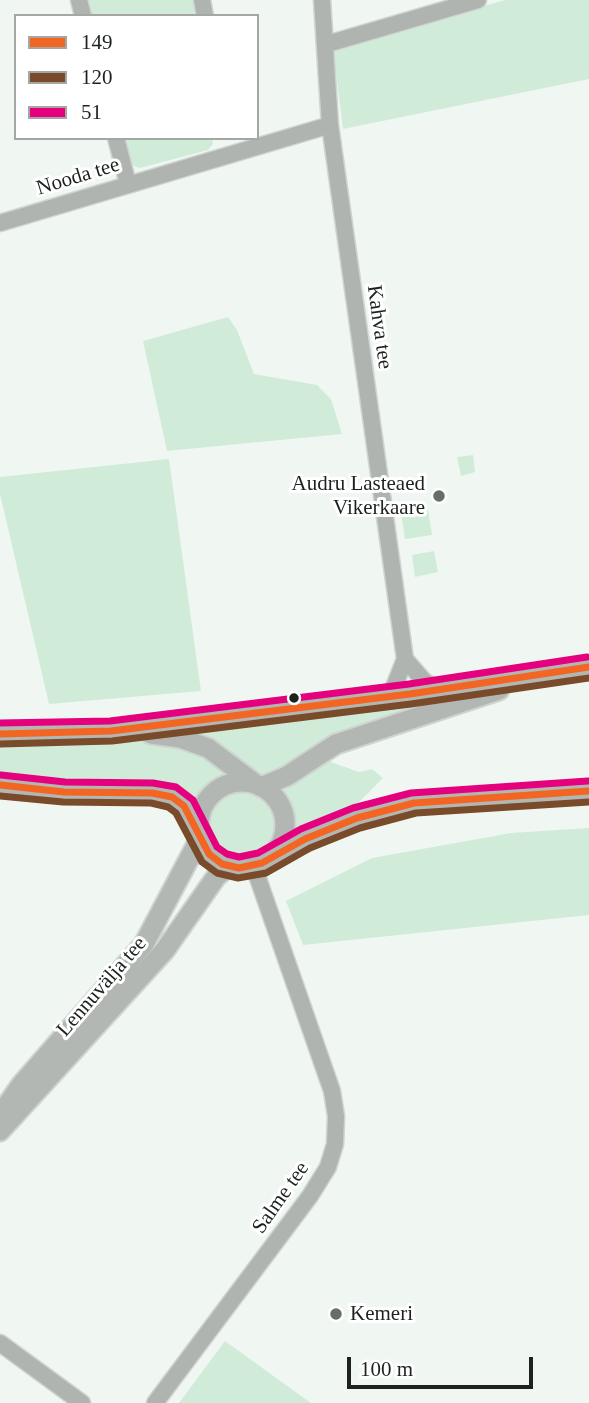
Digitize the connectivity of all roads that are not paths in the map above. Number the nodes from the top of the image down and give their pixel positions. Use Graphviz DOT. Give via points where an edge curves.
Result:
graph roads {
  1 [pos="322,0"];
  2 [pos="478,0"];
  3 [pos="327,44"];
  4 [pos="330,125"];
  5 [pos="259,139"];
  6 [pos="117,140"];
  7 [pos="254,140"];
  8 [pos="223,146"];
  9 [pos="128,184"];
  10 [pos="0,223"];
  11 [pos="405,659"];
  12 [pos="589,667"];
  13 [pos="549,673"];
  14 [pos="438,690"];
  15 [pos="390,697"];
  16 [pos="111,731"];
  17 [pos="0,734"];
  18 [pos="0,785"];
  19 [pos="259,786"];
  20 [pos="589,791"];
  21 [pos="200,835"];
  22 [pos="262,862"];
  23 [pos="228,866"];
  24 [pos="0,1115"];
  25 [pos="0,1131"];
  26 [pos="0,1343"];
  27 [pos="82,1403"];
  28 [pos="155,1403"];
  1 -- 3 [label="street, Kahva tee"];
  2 -- 3 [label="street"];
  3 -- 4 [label="street, Kahva tee"];
  4 -- 5 [label="street, Nooda tee"];
  4 -- 11 [label="street, Kahva tee"];
  6 -- 9 [label="street"];
  7 -- 8 [label="street, Nooda tee"];
  8 -- 9 [label="street, Nooda tee"];
  9 -- 10 [label="street, Nooda tee"];
  11 -- 14 [label="street"];
  11 -- 15 [label="street, Kahva tee"];
  12 -- 13 [label="main road"];
  13 -- 14 [label="main road"];
  13 -- 19 [label="main road" via="343,741 287,776"];
  14 -- 15 [label="main road"];
  15 -- 16 [label="main road"];
  16 -- 17 [label="main road"];
  16 -- 19 [label="main road" via="197,743"];
  18 -- 21 [label="main road" via="164,794 184,806"];
  19 -- 21 [label="main road" via="237,782 214,792 201,809"];
  19 -- 22 [label="main road" via="276,799 285,823 282,839"];
  20 -- 22 [label="main road" via="414,803 357,818"];
  21 -- 23 [label="main road" via="209,854"];
  21 -- 24 [label="main road, Lennuvälja tee" via="144,944"];
  22 -- 23 [label="main road"];
  22 -- 28 [label="street, Salme tee" via="332,1091 335,1144 328,1167 310,1196"];
  23 -- 25 [label="main road, Lennuvälja tee" via="165,950"];
  26 -- 27 [label="street"];
}
